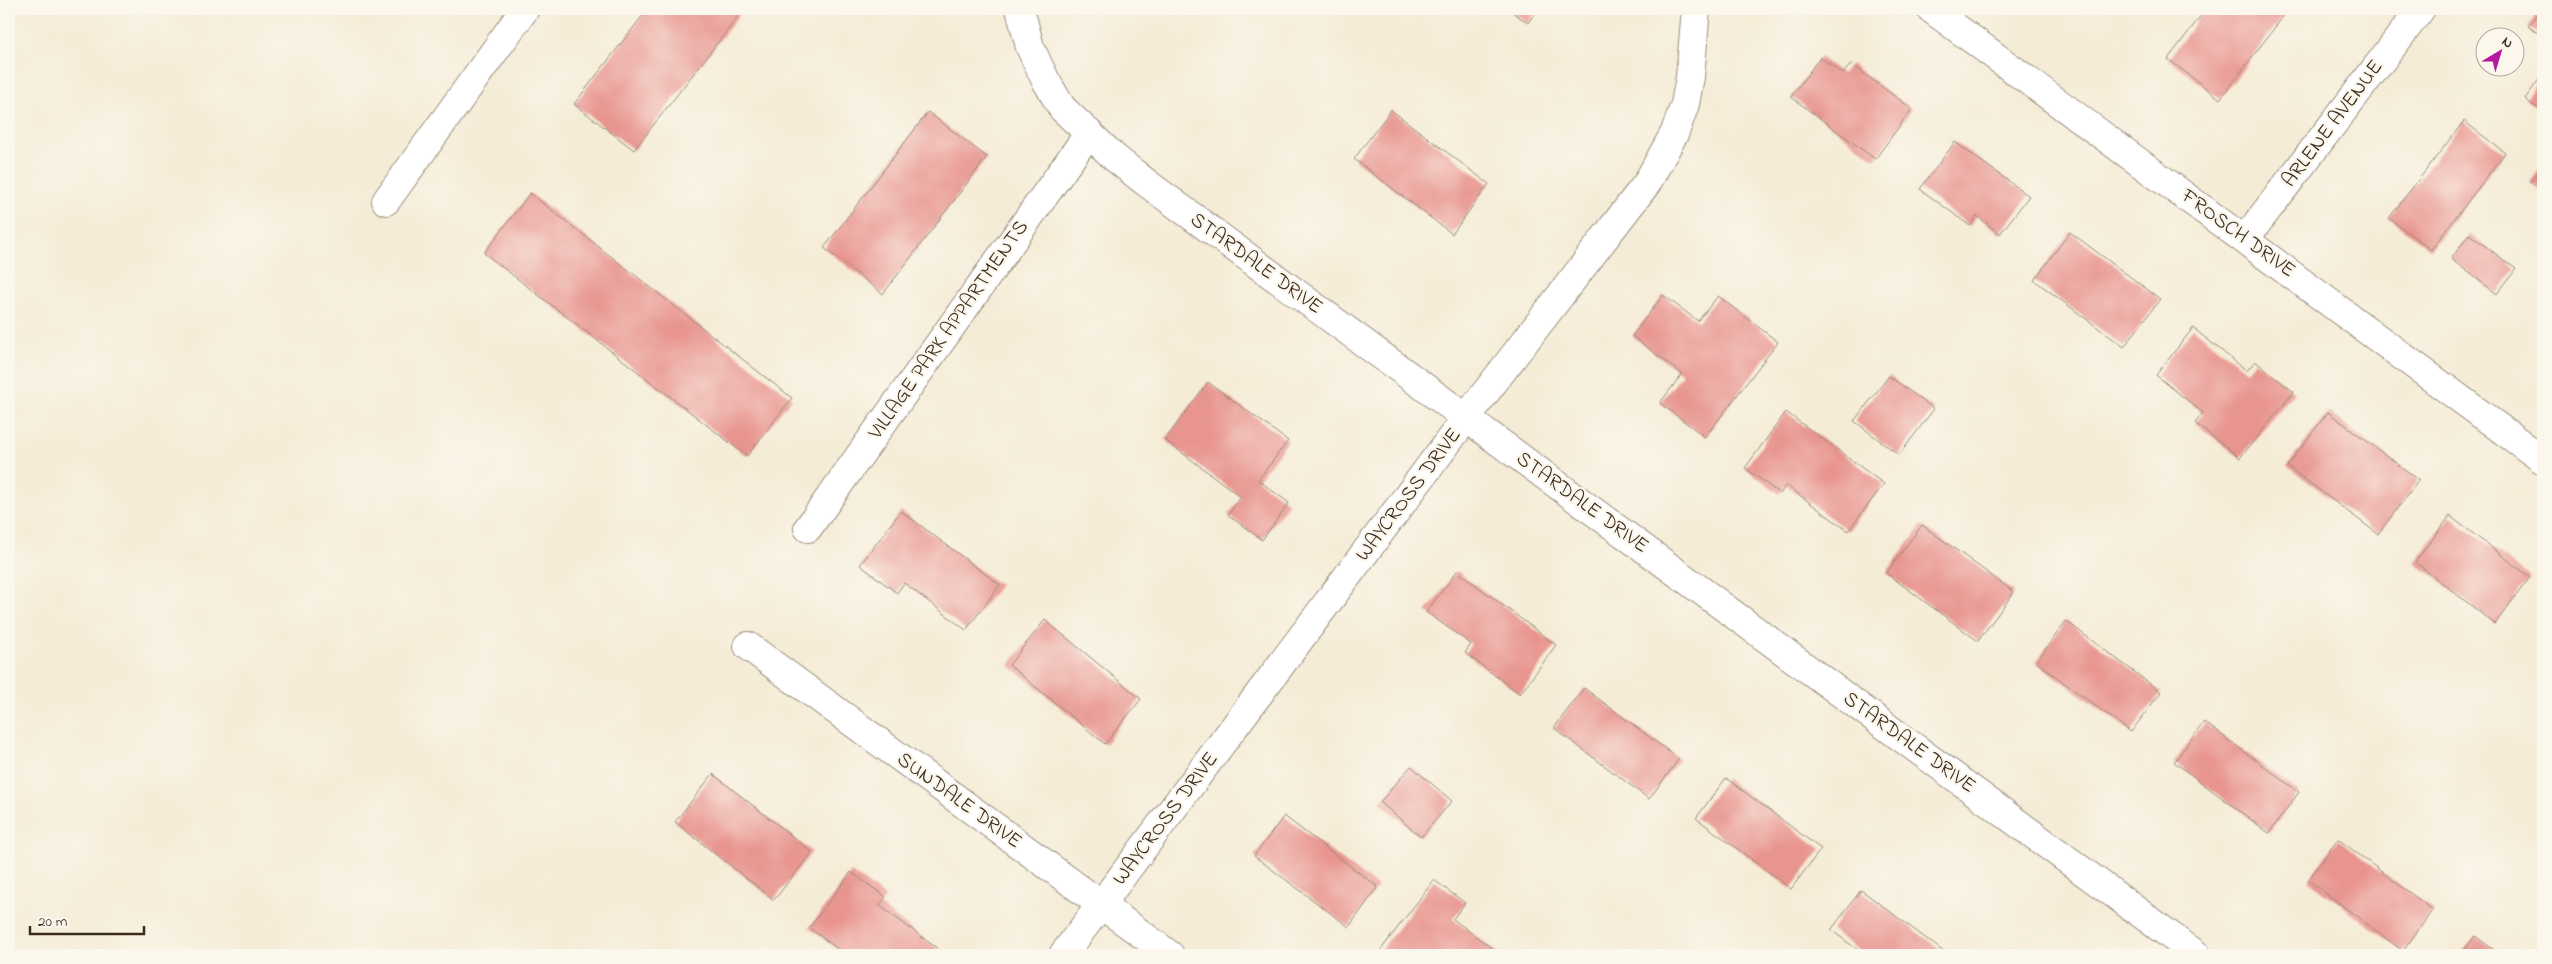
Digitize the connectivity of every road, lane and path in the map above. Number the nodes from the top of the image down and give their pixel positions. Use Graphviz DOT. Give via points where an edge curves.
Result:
graph roads {
  1 [pos="525,9"];
  2 [pos="1020,9"];
  3 [pos="1696,9"];
  4 [pos="1931,9"];
  5 [pos="2421,9"];
  6 [pos="1089,133"];
  7 [pos="386,201"];
  8 [pos="2245,239"];
  9 [pos="1466,418"];
  10 [pos="2543,460"];
  11 [pos="808,528"];
  12 [pos="748,646"];
  13 [pos="1102,905"];
  14 [pos="1063,955"];
  15 [pos="1170,955"];
  16 [pos="2196,955"];
  1 -- 7 [label="street"];
  2 -- 6 [label="street, STARDALE DRIVE" via="1030,47 1045,80 1062,108"];
  3 -- 9 [label="street, WAYCROSS DRIVE" via="1684,104 1663,157 1648,183"];
  4 -- 8 [label="street, FROSCH DRIVE"];
  5 -- 8 [label="street, ARLENE AVENUE"];
  6 -- 9 [label="street, STARDALE DRIVE" via="1148,184"];
  6 -- 11 [label="street, VILLAGE PARK APPARTMENTS"];
  8 -- 10 [label="street, FROSCH DRIVE"];
  9 -- 13 [label="street, WAYCROSS DRIVE"];
  9 -- 16 [label="street, STARDALE DRIVE"];
  12 -- 13 [label="street, SUNDALE DRIVE"];
  13 -- 14 [label="street, WAYCROSS DRIVE"];
  13 -- 15 [label="street, SUNDALE DRIVE"];
}
